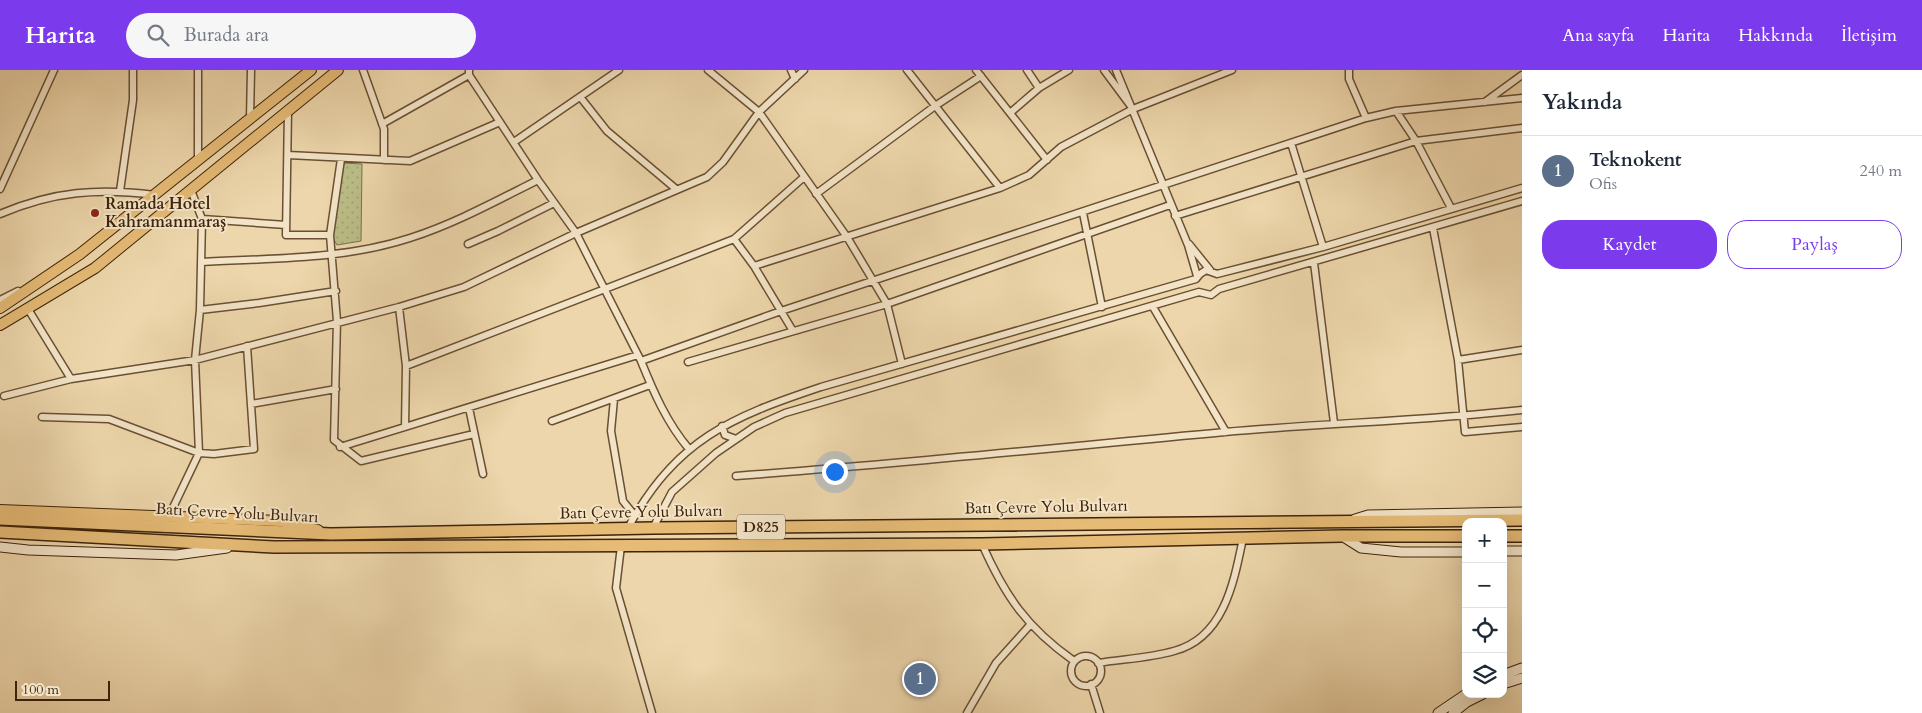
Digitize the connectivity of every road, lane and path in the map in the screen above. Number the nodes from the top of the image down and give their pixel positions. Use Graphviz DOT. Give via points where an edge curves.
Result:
graph roads {
  1 [pos="54,70"];
  2 [pos="133,70"];
  3 [pos="198,70"];
  4 [pos="251,70"];
  5 [pos="311,70"];
  6 [pos="338,70"];
  7 [pos="363,70"];
  8 [pos="619,70"];
  9 [pos="708,70"];
  10 [pos="791,70"];
  11 [pos="804,70"];
  12 [pos="907,70"];
  13 [pos="976,70"];
  14 [pos="1026,70"];
  15 [pos="1069,70"];
  16 [pos="1104,70"];
  17 [pos="1116,70"];
  18 [pos="1232,70"];
  19 [pos="1349,70"];
  20 [pos="469,73"];
  21 [pos="1522,75"];
  22 [pos="981,76"];
  23 [pos="795,79"];
  24 [pos="1039,88"];
  25 [pos="581,98"];
  26 [pos="1522,98"];
  27 [pos="1484,102"];
  28 [pos="935,106"];
  29 [pos="1133,109"];
  30 [pos="288,110"];
  31 [pos="1396,111"];
  32 [pos="759,112"];
  33 [pos="1010,113"];
  34 [pos="1366,118"];
  35 [pos="250,119"];
  36 [pos="500,122"];
  37 [pos="382,124"];
  38 [pos="1522,128"];
  39 [pos="1416,141"];
  40 [pos="514,142"];
  41 [pos="1291,143"];
  42 [pos="288,155"];
  43 [pos="341,159"];
  44 [pos="384,160"];
  45 [pos="1047,160"];
  46 [pos="198,161"];
  47 [pos="1300,177"];
  48 [pos="804,178"];
  49 [pos="538,180"];
  50 [pos="1162,186"];
  51 [pos="1000,188"];
  52 [pos="1522,188"];
  53 [pos="0,189"];
  54 [pos="676,189"];
  55 [pos="192,190"];
  56 [pos="120,191"];
  57 [pos="816,194"];
  58 [pos="155,195"];
  59 [pos="1522,202"];
  60 [pos="554,203"];
  61 [pos="1170,205"];
  62 [pos="1451,208"];
  63 [pos="0,212"];
  64 [pos="1083,213"];
  65 [pos="1175,216"];
  66 [pos="202,219"];
  67 [pos="286,225"];
  68 [pos="1433,228"];
  69 [pos="576,232"];
  70 [pos="1087,234"];
  71 [pos="330,235"];
  72 [pos="847,238"];
  73 [pos="1184,238"];
  74 [pos="734,239"];
  75 [pos="468,244"];
  76 [pos="1322,247"];
  77 [pos="333,255"];
  78 [pos="202,262"];
  79 [pos="1314,263"];
  80 [pos="754,266"];
  81 [pos="1213,272"];
  82 [pos="1197,278"];
  83 [pos="874,281"];
  84 [pos="35,284"];
  85 [pos="606,289"];
  86 [pos="1219,289"];
  87 [pos="336,291"];
  88 [pos="1199,292"];
  89 [pos="0,300"];
  90 [pos="887,304"];
  91 [pos="399,306"];
  92 [pos="1102,307"];
  93 [pos="1153,307"];
  94 [pos="0,308"];
  95 [pos="28,309"];
  96 [pos="200,310"];
  97 [pos="781,312"];
  98 [pos="337,321"];
  99 [pos="0,325"];
  100 [pos="793,331"];
  101 [pos="247,346"];
  102 [pos="1522,350"];
  103 [pos="639,358"];
  104 [pos="195,360"];
  105 [pos="1458,360"];
  106 [pos="688,362"];
  107 [pos="902,364"];
  108 [pos="406,366"];
  109 [pos="71,379"];
  110 [pos="650,385"];
  111 [pos="336,389"];
  112 [pos="4,396"];
  113 [pos="614,398"];
  114 [pos="251,404"];
  115 [pos="469,408"];
  116 [pos="1522,410"];
  117 [pos="1464,416"];
  118 [pos="42,417"];
  119 [pos="552,421"];
  120 [pos="1334,424"];
  121 [pos="722,426"];
  122 [pos="1522,427"];
  123 [pos="406,428"];
  124 [pos="1226,432"];
  125 [pos="474,434"];
  126 [pos="736,439"];
  127 [pos="340,447"];
  128 [pos="689,449"];
  129 [pos="199,452"];
  130 [pos="483,474"];
  131 [pos="736,476"];
  132 [pos="0,510"];
  133 [pos="1522,512"];
  134 [pos="169,516"];
  135 [pos="634,516"];
  136 [pos="0,519"];
  137 [pos="1522,520"];
  138 [pos="1352,521"];
  139 [pos="628,528"];
  140 [pos="653,528"];
  141 [pos="0,532"];
  142 [pos="331,534"];
  143 [pos="1342,536"];
  144 [pos="1462,536"];
  145 [pos="1507,536"];
  146 [pos="1522,536"];
  147 [pos="1243,538"];
  148 [pos="982,544"];
  149 [pos="252,545"];
  150 [pos="621,546"];
  151 [pos="0,547"];
  152 [pos="1507,551"];
  153 [pos="1522,551"];
  154 [pos="1462,552"];
  155 [pos="1030,625"];
  156 [pos="1074,661"];
  157 [pos="1098,663"];
  158 [pos="1522,668"];
  159 [pos="1507,674"];
  160 [pos="1522,678"];
  161 [pos="1507,683"];
  162 [pos="1091,684"];
  163 [pos="1462,697"];
  164 [pos="1475,698"];
  165 [pos="652,713"];
  166 [pos="967,713"];
  167 [pos="1100,713"];
  168 [pos="1438,713"];
  169 [pos="1453,713"];
  1 -- 53 [label="street"];
  2 -- 56 [label="street" via="133,100"];
  3 -- 46 [label="street"];
  4 -- 35 [label="street"];
  5 -- 35 [label="main road"];
  6 -- 30 [label="main road"];
  7 -- 37 [label="street"];
  8 -- 25 [label="street"];
  9 -- 32 [label="street"];
  10 -- 23 [label="street"];
  11 -- 23 [label="street"];
  12 -- 28 [label="street"];
  13 -- 22 [label="street"];
  14 -- 24 [label="street"];
  15 -- 24 [label="street"];
  16 -- 29 [label="street"];
  17 -- 29 [label="street"];
  18 -- 29 [label="street"];
  19 -- 34 [label="street" via="1349,79"];
  20 -- 36 [label="street"];
  20 -- 37 [label="street"];
  21 -- 27 [label="street"];
  22 -- 28 [label="street"];
  22 -- 33 [label="street"];
  23 -- 32 [label="street"];
  24 -- 33 [label="street"];
  25 -- 40 [label="street"];
  25 -- 54 [label="street" via="607,131"];
  26 -- 27 [label="street"];
  27 -- 31 [label="street"];
  28 -- 51 [label="street"];
  28 -- 57 [label="street"];
  29 -- 45 [label="street" via="1061,147"];
  29 -- 50 [label="street"];
  30 -- 42 [label="street"];
  30 -- 55 [label="main road"];
  31 -- 34 [label="street"];
  31 -- 39 [label="street"];
  32 -- 48 [label="street"];
  32 -- 54 [label="street" via="723,162 707,177"];
  33 -- 45 [label="street"];
  34 -- 41 [label="street"];
  35 -- 46 [label="main road"];
  36 -- 40 [label="street"];
  36 -- 44 [label="street" via="410,161"];
  37 -- 44 [label="street"];
  38 -- 39 [label="street"];
  39 -- 47 [label="street"];
  39 -- 62 [label="street"];
  40 -- 49 [label="street"];
  41 -- 47 [label="street"];
  41 -- 50 [label="street"];
  42 -- 43 [label="street"];
  42 -- 67 [label="street"];
  43 -- 44 [label="street"];
  43 -- 71 [label="street"];
  45 -- 51 [label="street" via="1028,175"];
  46 -- 58 [label="main road"];
  47 -- 65 [label="street"];
  47 -- 76 [label="street"];
  48 -- 57 [label="street"];
  48 -- 74 [label="street"];
  49 -- 60 [label="street"];
  49 -- 77 [label="street" via="409,238"];
  50 -- 61 [label="street"];
  50 -- 64 [label="street"];
  51 -- 72 [label="street"];
  52 -- 62 [label="street"];
  54 -- 69 [label="street"];
  55 -- 66 [label="street"];
  55 -- 95 [label="main road" via="95,268"];
  56 -- 58 [label="street"];
  56 -- 63 [label="street" via="73,192"];
  57 -- 72 [label="street"];
  58 -- 84 [label="main road" via="80,254"];
  59 -- 68 [label="street"];
  60 -- 69 [label="street"];
  60 -- 75 [label="street"];
  61 -- 65 [label="street"];
  61 -- 70 [label="street"];
  62 -- 76 [label="street"];
  64 -- 70 [label="street"];
  64 -- 83 [label="street"];
  65 -- 73 [label="street"];
  66 -- 67 [label="street"];
  66 -- 78 [label="street"];
  67 -- 71 [label="street" via="286,235"];
  68 -- 79 [label="street"];
  68 -- 105 [label="street"];
  69 -- 85 [label="street"];
  69 -- 91 [label="street" via="464,287"];
  70 -- 90 [label="street"];
  70 -- 92 [label="street"];
  71 -- 77 [label="street"];
  72 -- 80 [label="street"];
  72 -- 83 [label="street"];
  73 -- 81 [label="street"];
  73 -- 82 [label="street"];
  74 -- 80 [label="street"];
  74 -- 85 [label="street"];
  76 -- 81 [label="street"];
  77 -- 78 [label="street"];
  77 -- 87 [label="street"];
  78 -- 96 [label="street"];
  79 -- 86 [label="street"];
  79 -- 120 [label="street"];
  80 -- 97 [label="street"];
  81 -- 82 [label="street" via="1202,272"];
  81 -- 86 [label="street" via="1220,280"];
  82 -- 88 [label="street"];
  82 -- 92 [label="street"];
  83 -- 90 [label="street"];
  83 -- 97 [label="street"];
  84 -- 89 [label="street"];
  84 -- 94 [label="main road"];
  85 -- 103 [label="street"];
  85 -- 108 [label="street"];
  86 -- 88 [label="street" via="1211,295"];
  87 -- 96 [label="street"];
  87 -- 98 [label="street"];
  88 -- 93 [label="street"];
  90 -- 100 [label="street"];
  90 -- 107 [label="street"];
  91 -- 98 [label="street"];
  91 -- 108 [label="street"];
  92 -- 107 [label="street"];
  93 -- 124 [label="street"];
  93 -- 126 [label="street" via="785,413"];
  95 -- 99 [label="main road"];
  95 -- 109 [label="street"];
  96 -- 104 [label="street"];
  97 -- 100 [label="street"];
  97 -- 103 [label="street"];
  98 -- 101 [label="street"];
  98 -- 111 [label="street"];
  100 -- 106 [label="street"];
  101 -- 104 [label="street"];
  101 -- 114 [label="street"];
  102 -- 105 [label="street"];
  103 -- 110 [label="street"];
  103 -- 115 [label="street"];
  104 -- 109 [label="street"];
  104 -- 129 [label="street"];
  105 -- 117 [label="street"];
  107 -- 121 [label="street" via="760,407"];
  108 -- 123 [label="street"];
  109 -- 112 [label="street"];
  110 -- 113 [label="street"];
  110 -- 128 [label="street" via="674,431"];
  111 -- 114 [label="street"];
  111 -- 127 [label="street" via="334,440"];
  113 -- 119 [label="street"];
  113 -- 135 [label="street" via="611,431 623,501"];
  114 -- 129 [label="street" via="254,450 214,454"];
  115 -- 123 [label="street"];
  115 -- 125 [label="street"];
  116 -- 117 [label="street"];
  117 -- 120 [label="street"];
  117 -- 122 [label="street" via="1465,432"];
  118 -- 129 [label="street" via="109,419"];
  120 -- 124 [label="street"];
  121 -- 126 [label="street" via="725,436"];
  121 -- 128 [label="street"];
  123 -- 127 [label="street"];
  124 -- 131 [label="street" via="899,464"];
  125 -- 127 [label="street" via="361,461"];
  125 -- 130 [label="street"];
  126 -- 140 [label="street" via="672,492"];
  128 -- 135 [label="street" via="642,502"];
  129 -- 134 [label="street"];
  132 -- 134 [label="main road"];
  133 -- 138 [label="street" via="1368,515"];
  134 -- 142 [label="main road" via="280,521"];
  135 -- 139 [label="street"];
  136 -- 142 [label="highway, Batı Çevre Yolu Bulvarı / D825"];
  137 -- 138 [label="highway, Batı Çevre Yolu Bulvarı / D825"];
  138 -- 140 [label="highway, Batı Çevre Yolu Bulvarı / D825"];
  139 -- 140 [label="highway, Batı Çevre Yolu Bulvarı / D825"];
  139 -- 142 [label="highway, Batı Çevre Yolu Bulvarı / D825"];
  141 -- 149 [label="highway, Batı Çevre Yolu Bulvarı / D825"];
  143 -- 144 [label="highway, Batı Çevre Yolu Bulvarı / D825"];
  143 -- 147 [label="highway, Batı Çevre Yolu Bulvarı / D825"];
  143 -- 154 [label="street" via="1360,548"];
  145 -- 146 [label="highway"];
  147 -- 148 [label="highway, Batı Çevre Yolu Bulvarı / D825"];
  147 -- 157 [label="street" via="1235,576 1220,617 1201,639 1174,651"];
  148 -- 150 [label="highway, Batı Çevre Yolu Bulvarı / D825"];
  148 -- 155 [label="street" via="1009,598"];
  149 -- 150 [label="highway, Batı Çevre Yolu Bulvarı / D825"];
  149 -- 151 [label="street" via="176,554"];
  150 -- 165 [label="street" via="616,588"];
  152 -- 153 [label="street"];
  155 -- 156 [label="street" via="1048,643"];
  155 -- 166 [label="street" via="996,663"];
  156 -- 157 [label="street" via="1087,656"];
  156 -- 162 [label="street" via="1073,679 1081,685"];
  157 -- 162 [label="street" via="1100,673"];
  158 -- 159 [label="street"];
  160 -- 161 [label="street"];
  162 -- 167 [label="street"];
  163 -- 168 [label="street"];
  164 -- 169 [label="street"];
}
